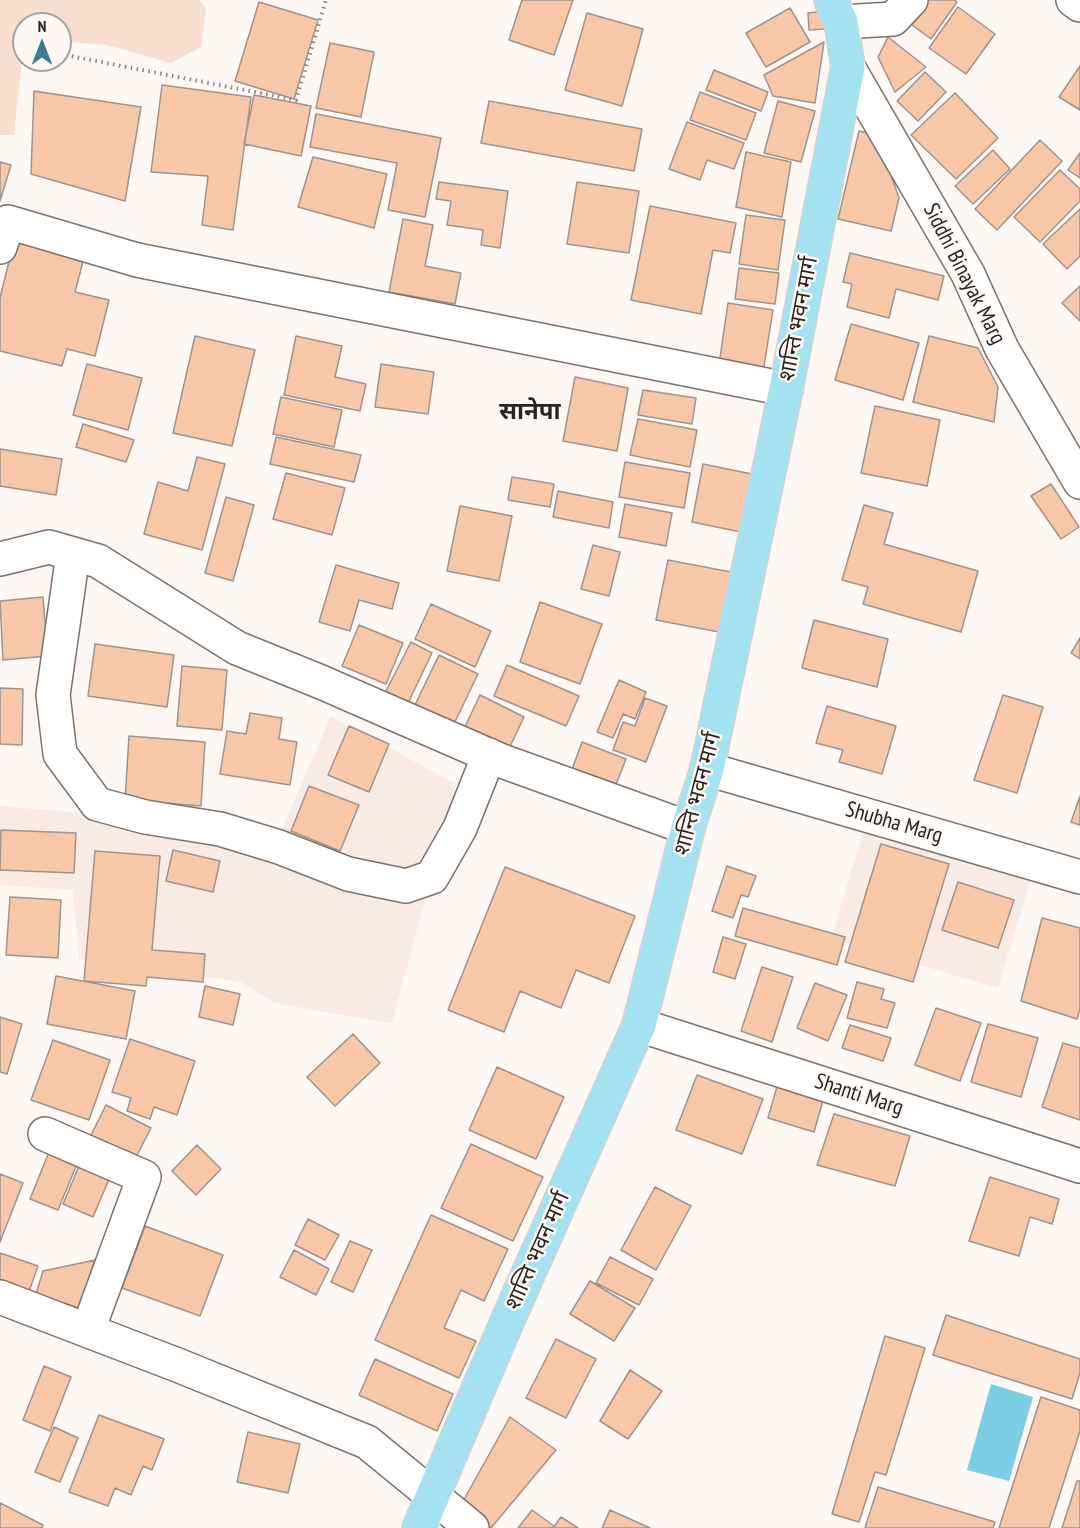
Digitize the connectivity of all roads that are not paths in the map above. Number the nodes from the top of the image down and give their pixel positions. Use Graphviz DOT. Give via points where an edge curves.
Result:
graph roads {
  1 [pos="911,0"];
  2 [pos="1073,0"];
  3 [pos="1080,5"];
  4 [pos="836,11"];
  5 [pos="848,67"];
  6 [pos="0,247"];
  7 [pos="786,388"];
  8 [pos="1080,482"];
  9 [pos="73,554"];
  10 [pos="0,559"];
  11 [pos="489,755"];
  12 [pos="707,769"];
  13 [pos="688,828"];
  14 [pos="1080,877"];
  15 [pos="639,1025"];
  16 [pos="45,1134"];
  17 [pos="1080,1166"];
  18 [pos="0,1297"];
  19 [pos="88,1330"];
  20 [pos="433,1497"];
  21 [pos="419,1528"];
  22 [pos="472,1528"];
  1 -- 4 [label="street" via="893,19"];
  2 -- 3 [label="street"];
  4 -- 5 [label="main road, शान्ति भवन मार्ग"];
  5 -- 7 [label="main road, शान्ति भवन मार्ग"];
  5 -- 8 [label="street, Siddhi Binayak Marg" via="968,274 1002,349"];
  6 -- 7 [label="street" via="8,222 137,260"];
  7 -- 12 [label="main road, शान्ति भवन मार्ग"];
  9 -- 10 [label="street" via="49,547"];
  9 -- 11 [label="street" via="98,561 237,648"];
  9 -- 11 [label="street" via="53,695 60,754 97,804 145,818 220,829 348,874 406,886 432,877 460,828"];
  11 -- 13 [label="street"];
  12 -- 13 [label="main road, शान्ति भवन मार्ग"];
  12 -- 14 [label="street, Shubha Marg"];
  13 -- 15 [label="main road, शान्ति भवन मार्ग"];
  15 -- 17 [label="street, Shanti Marg"];
  15 -- 20 [label="main road, शान्ति भवन मार्ग"];
  16 -- 19 [label="street" via="144,1178"];
  18 -- 19 [label="street"];
  19 -- 20 [label="street" via="367,1442"];
  20 -- 21 [label="main road, शान्ति भवन मार्ग"];
  20 -- 22 [label="street"];
}
